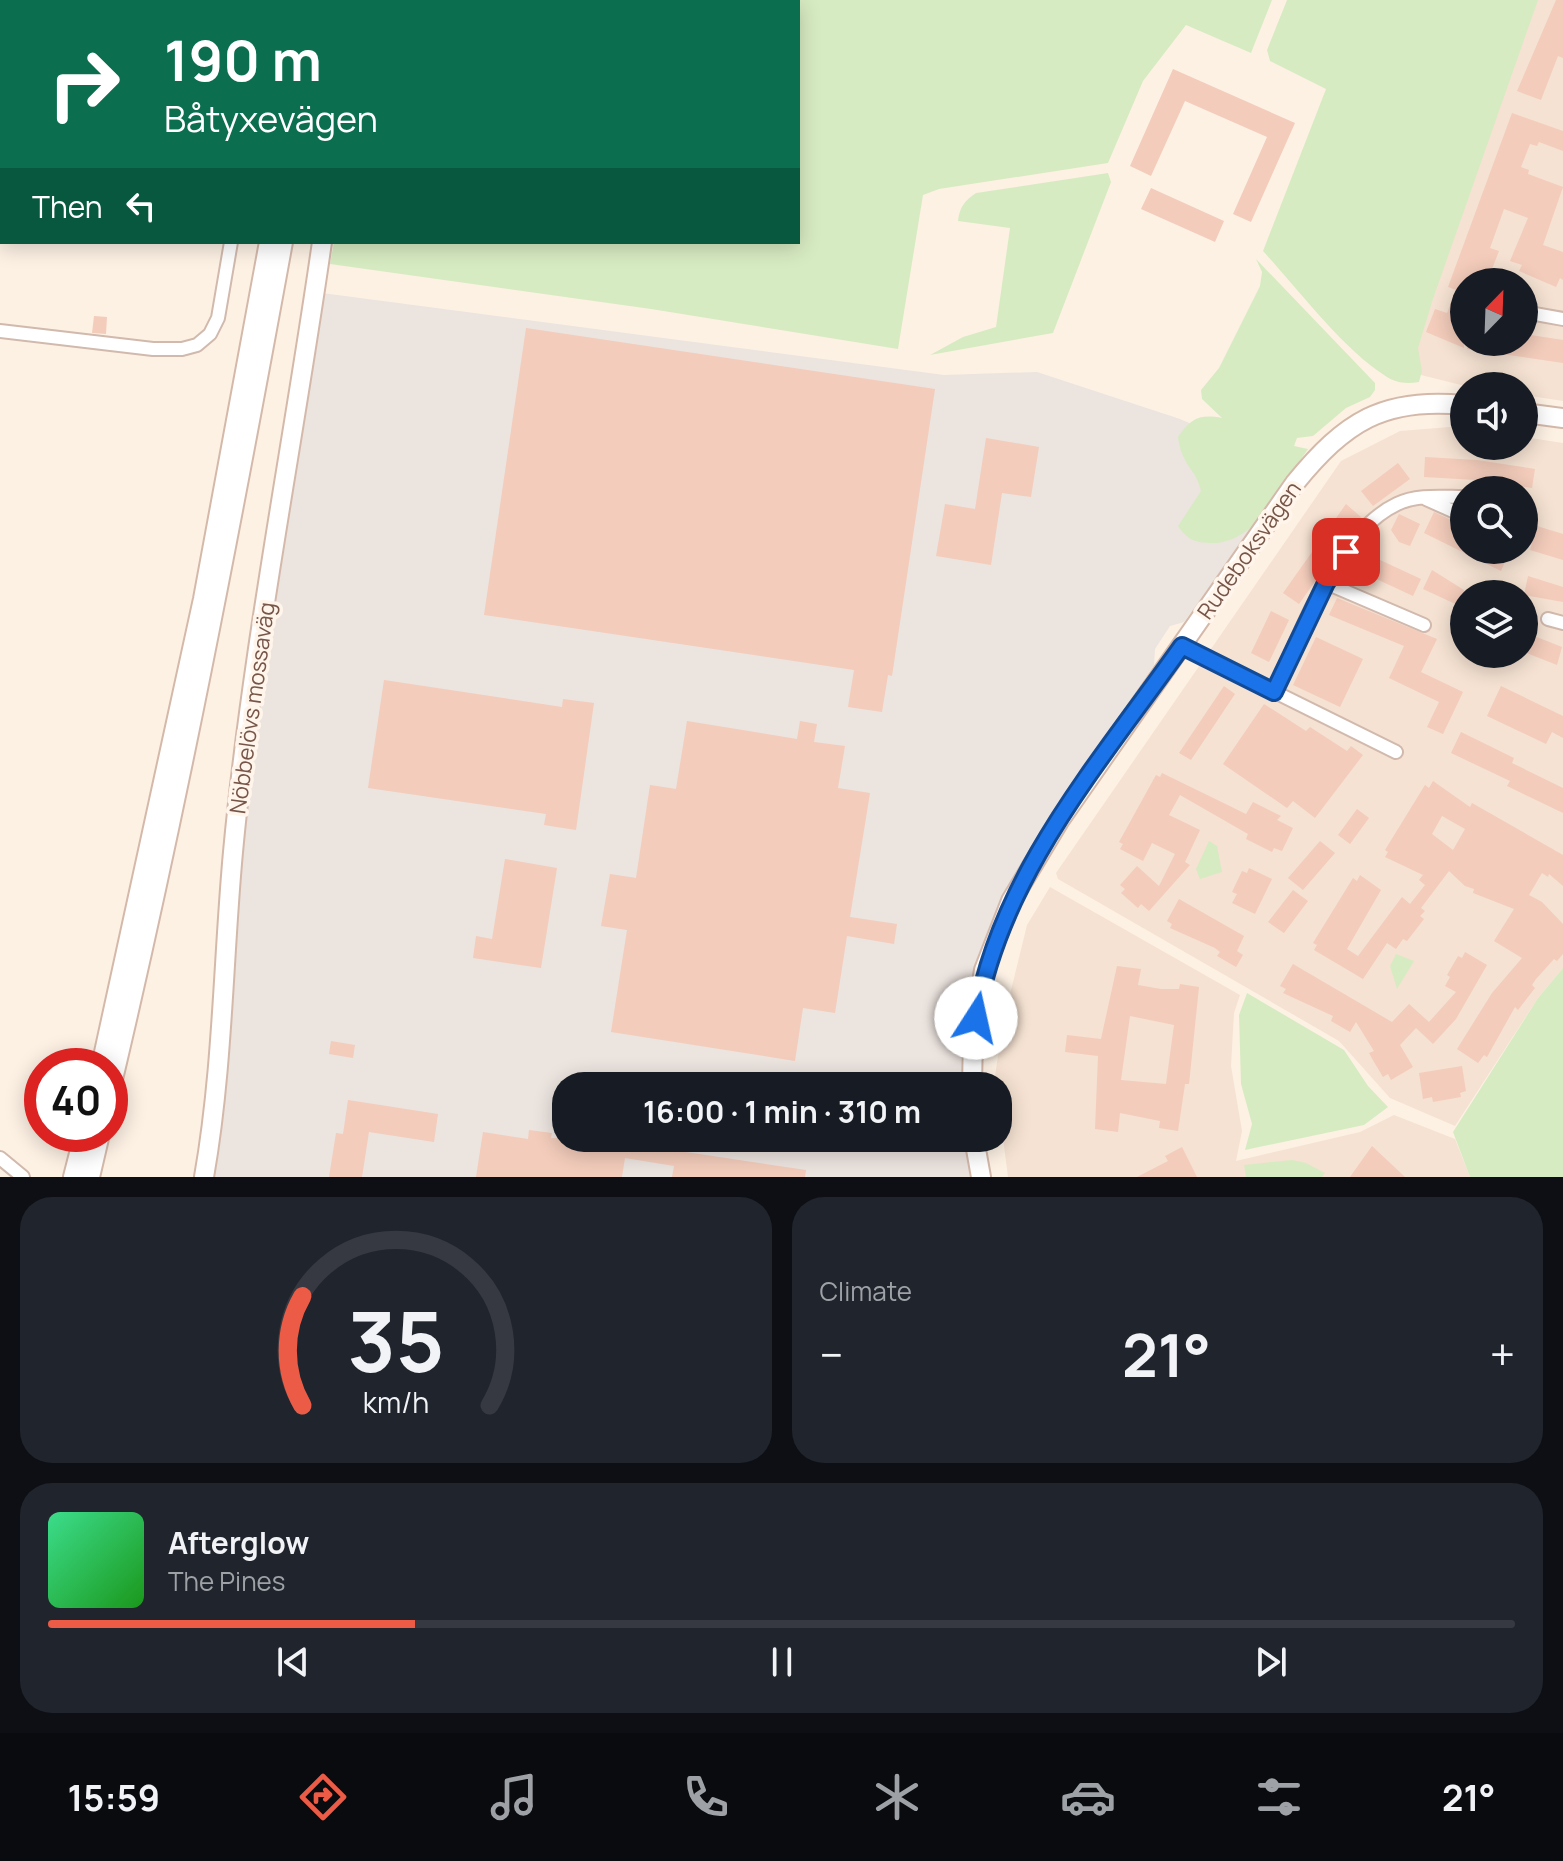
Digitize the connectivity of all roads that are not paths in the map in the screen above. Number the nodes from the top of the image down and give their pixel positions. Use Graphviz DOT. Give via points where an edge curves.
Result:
graph roads {
  1 [pos="231,244"];
  2 [pos="269,244"];
  3 [pos="283,244"];
  4 [pos="322,244"];
  5 [pos="1538,315"];
  6 [pos="1563,319"];
  7 [pos="0,331"];
  8 [pos="1450,404"];
  9 [pos="1538,415"];
  10 [pos="1563,418"];
  11 [pos="1423,497"];
  12 [pos="1450,497"];
  13 [pos="1450,510"];
  14 [pos="1326,583"];
  15 [pos="1548,619"];
  16 [pos="1563,623"];
  17 [pos="1424,625"];
  18 [pos="1182,646"];
  19 [pos="1274,692"];
  20 [pos="1396,752"];
  21 [pos="105,1048"];
  22 [pos="120,1048"];
  23 [pos="972,1072"];
  24 [pos="79,1152"];
  25 [pos="96,1152"];
  26 [pos="977,1152"];
  27 [pos="0,1158"];
  28 [pos="23,1177"];
  29 [pos="73,1177"];
  30 [pos="90,1177"];
  31 [pos="204,1177"];
  32 [pos="981,1177"];
  1 -- 7 [label="street" via="218,318 197,345 153,349"];
  2 -- 21 [label="street" via="197,629"];
  3 -- 22 [label="street" via="169,838"];
  4 -- 31 [label="street, Nöbbelövs mossaväg" via="233,852 222,1039"];
  5 -- 6 [label="street"];
  8 -- 18 [label="street, Rudeboksvägen" via="1390,408 1332,440 1295,483"];
  9 -- 10 [label="street"];
  11 -- 12 [label="street"];
  11 -- 13 [label="street"];
  11 -- 14 [label="street" via="1400,502 1378,516"];
  14 -- 17 [label="street"];
  14 -- 19 [label="street"];
  15 -- 16 [label="street"];
  18 -- 19 [label="street"];
  18 -- 23 [label="street, Rudeboksvägen" via="1059,821 1011,901 984,970"];
  19 -- 20 [label="street"];
  24 -- 29 [label="street"];
  25 -- 30 [label="street"];
  26 -- 32 [label="street"];
  27 -- 28 [label="street"];
}
